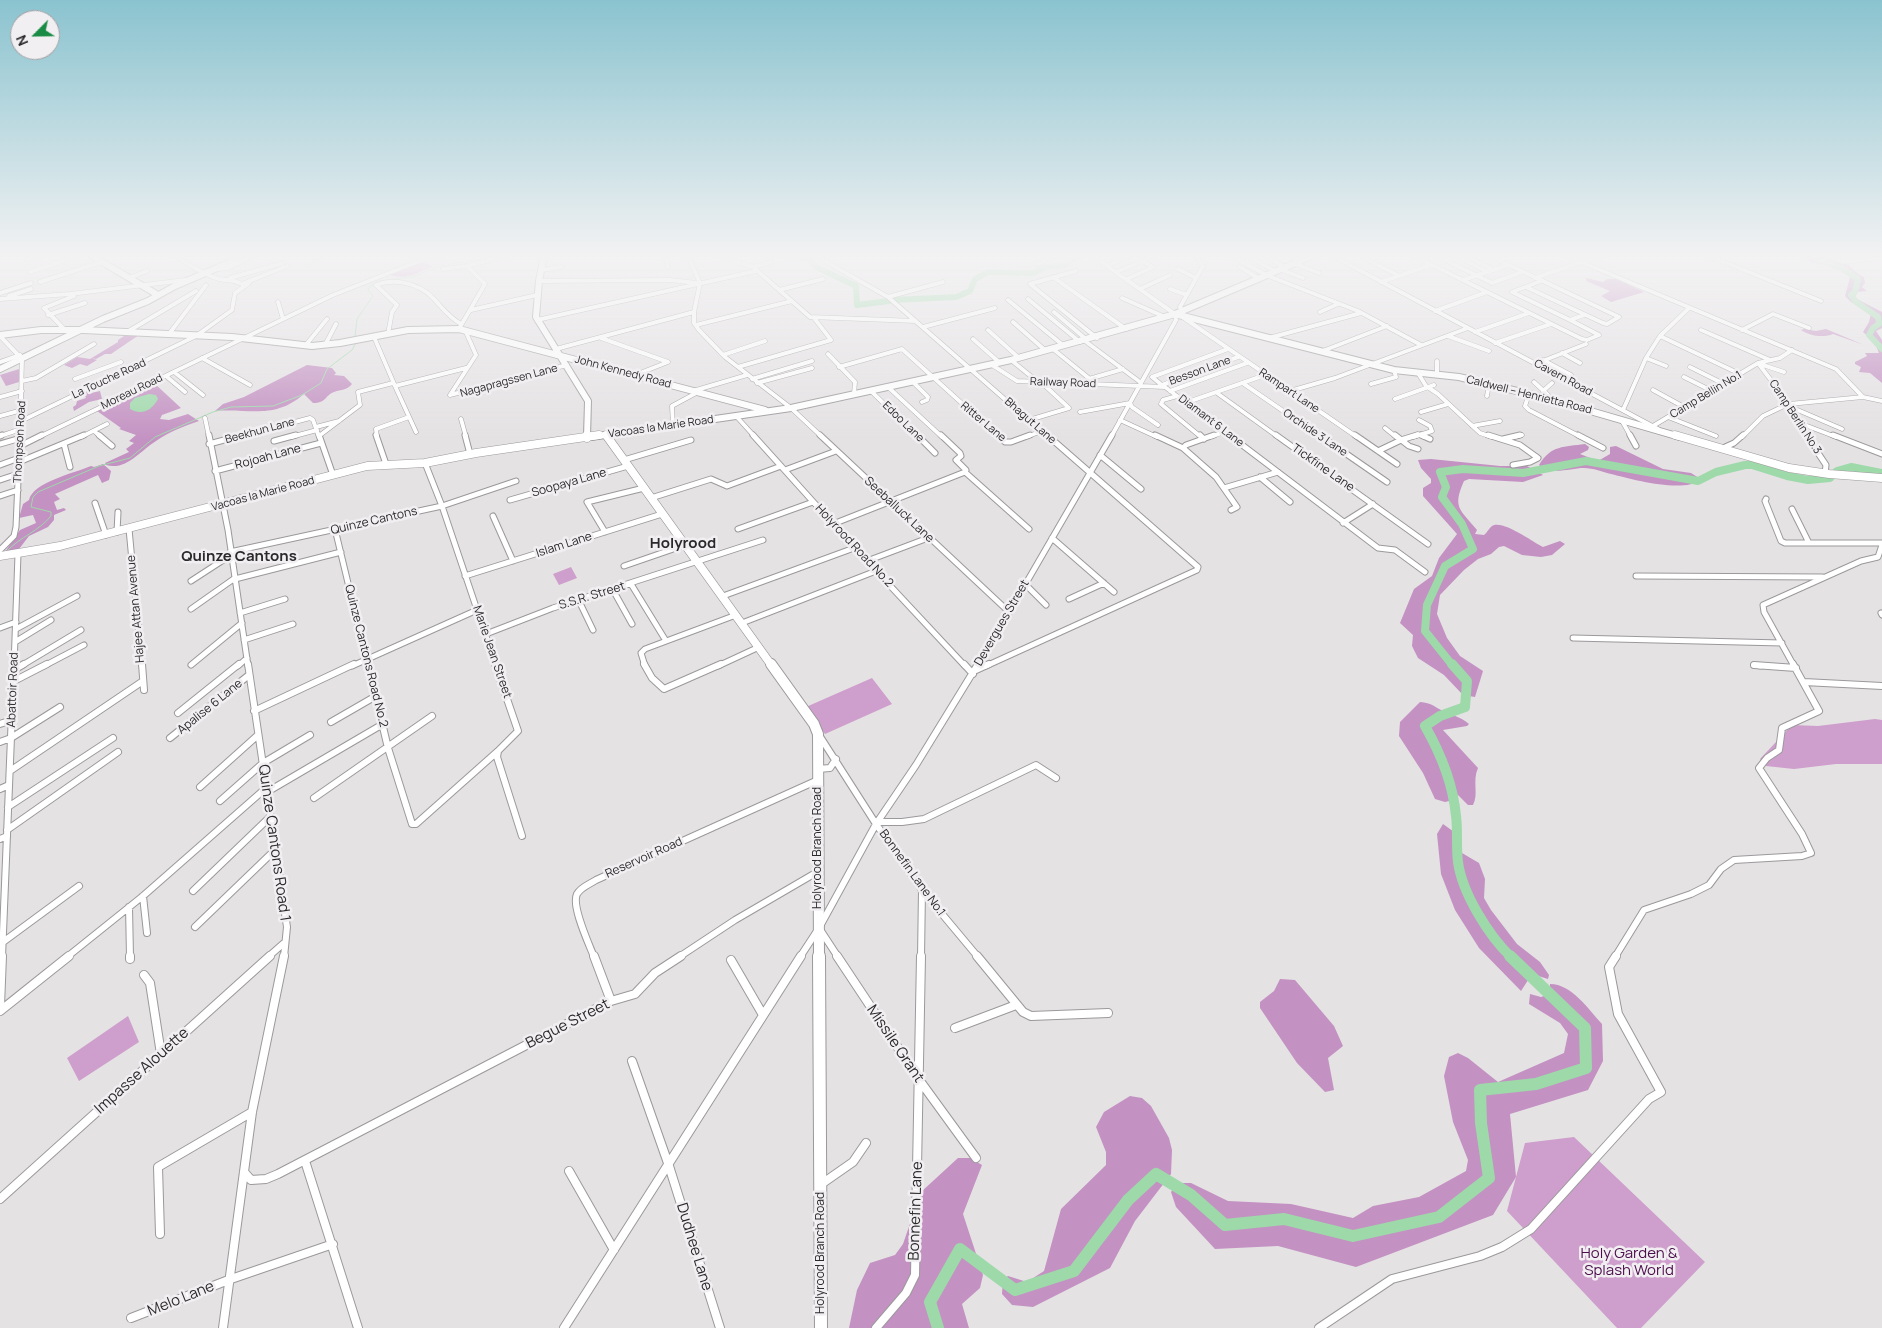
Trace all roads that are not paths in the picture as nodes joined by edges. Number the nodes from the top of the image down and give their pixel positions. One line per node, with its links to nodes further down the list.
1 (51, 318): 53 (street)
2 (106, 318): 55 (main road)
3 (151, 318): 59 (street)
4 (181, 318): 61 (street)
5 (221, 318): 64 (street, La Touche Road)
6 (288, 318): 40 (street, Moreau Road)
7 (391, 318): 62 (street)
8 (450, 318): 50 (street)
9 (467, 318): 50 (street)
10 (546, 318): 41 (street)
11 (673, 318): 69 (street)
12 (695, 318): 47 (street)
13 (724, 318): 47 (street)
14 (814, 318): 43 (street); 112 (street)
15 (912, 318): 43 (street, Bhagut Lane)
16 (957, 318): 49 (street)
17 (1030, 318): 81 (street)
18 (1053, 318): 74 (street)
19 (1060, 318): 74 (street)
20 (1073, 318): 70 (street)
21 (1111, 318): 54 (street)
22 (1162, 318): 54 (main road, Vacoas la Marie Road)
23 (1177, 318): 123 (street, Devergues Street)
24 (1185, 318): 83 (street, Rampart Lane)
25 (1193, 318): 72 (main road, Caldwell – Henrietta Road)
26 (1343, 318): 72 (street)
27 (1371, 318): 48 (street)
28 (1449, 318): 51 (street, Cavern Road)
29 (1515, 318): 60 (street)
30 (1539, 318): 46 (street)
31 (1566, 318): 42 (street)
32 (1576, 318): 42 (street)
33 (1591, 318): 34 (street)
34 (1617, 318)
35 (1679, 318): 66 (street)
36 (1713, 318): 58 (street)
37 (1765, 318): 58 (street)
38 (1783, 318): 52 (street)
39 (327, 319): 80 (street)
40 (284, 320): 68 (street, Moreau Road)
41 (537, 320): 87 (main road)
42 (1570, 320): 46 (street)
43 (916, 321): 49 (street, Bhagut Lane)
44 (1013, 322): 85 (street)
45 (336, 324): 78 (street)
46 (1551, 324): 75 (street)
47 (696, 325): 91 (street, Seeballuck Lane)
48 (1387, 326): 79 (street); 88 (street)
49 (923, 327): 118 (street, Bhagut Lane)
50 (462, 328): 62 (main road, John Kennedy Road); 87 (main road, John Kennedy Road); 115 (street)
51 (1468, 328): 60 (street, Cavern Road); 65 (street)
52 (1809, 328)
53 (64, 329): 55 (main road, John Kennedy Road); 63 (main road, John Kennedy Road)
54 (1126, 329): 70 (main road, Vacoas la Marie Road)
55 (83, 330): 59 (main road, John Kennedy Road); 92 (main road)
56 (988, 330): 95 (street)
57 (1701, 330): 99 (street)
58 (1742, 330): 84 (street)
59 (127, 332): 61 (main road, John Kennedy Road)
60 (1475, 332): 75 (street, Cavern Road)
61 (169, 334): 64 (main road, John Kennedy Road)
62 (388, 334): 67 (main road, John Kennedy Road)
63 (0, 336): 92 (street)
64 (196, 336): 68 (main road, John Kennedy Road); 151 (street, La Touche Road)
65 (1448, 336): 79 (street); 86 (street)
66 (1660, 336): 96 (street); 125 (street)
67 (374, 337): 78 (main road, John Kennedy Road); 153 (street)
68 (243, 338): 80 (main road, John Kennedy Road); 94 (street, Moreau Road)
69 (601, 338): 87 (street); 127 (street)
70 (1097, 338): 74 (main road, Vacoas la Marie Road)
71 (973, 339): 107 (street, Railway Road)
72 (1268, 339): 88 (main road, Caldwell – Henrietta Road)
73 (765, 341): 91 (street)
74 (1084, 341): 81 (main road, Vacoas la Marie Road); 119 (street)
75 (1496, 343): 109 (street, Cavern Road)
76 (94, 344): 139 (street)
77 (1586, 344): 89 (street)
78 (325, 345): 80 (main road, John Kennedy Road)
79 (1421, 345): 108 (street)
80 (305, 346)
81 (1064, 346): 82 (main road, Vacoas la Marie Road)
82 (1053, 349): 85 (main road, Vacoas la Marie Road); 138 (street)
83 (1228, 349): 93 (street, Rampart Lane); 135 (street)
84 (1792, 350): 99 (street, Camp Bellin No.1); 174 (street)
85 (1046, 351): 95 (main road, Vacoas la Marie Road)
86 (1489, 351)
87 (558, 352): 110 (main road); 127 (main road, John Kennedy Road)
88 (1320, 352): 108 (main road, Caldwell – Henrietta Road)
89 (1562, 353): 98 (street); 105 (street)
90 (828, 354): 113 (street)
91 (723, 355): 112 (street, Seeballuck Lane)
92 (21, 357): 102 (street); 117 (main road); 139 (street, Thompson Road)
93 (1238, 357): 104 (street, Rampart Lane); 155 (street, Besson Lane)
94 (202, 358): 121 (street, Moreau Road); 152 (street)
95 (1019, 358): 97 (main road, Vacoas la Marie Road)
96 (1646, 358): 111 (street); 186 (street)
97 (1011, 360): 107 (main road, Vacoas la Marie Road); 141 (street)
98 (1543, 360): 109 (street); 131 (street)
99 (1770, 360): 106 (street, Camp Bellin No.1)
100 (812, 361): 137 (street)
101 (1437, 361): 130 (street)
102 (0, 362)
103 (121, 362): 126 (street)
104 (1246, 362): 129 (street, Rampart Lane); 162 (street)
105 (1580, 362)
106 (1759, 363): 122 (street); 125 (street, Camp Bellin No.1); 182 (street, Camp Berlin No.3)
107 (996, 364): 118 (main road, Vacoas la Marie Road); 141 (street, Railway Road)
108 (1370, 364): 120 (main road, Caldwell – Henrietta Road); 163 (street)
109 (1535, 364): 186 (street, Cavern Road)
110 (567, 365): 115 (street, Nagapragssen Lane); 224 (main road)
111 (1666, 366)
112 (738, 367): 128 (street, Seeballuck Lane)
113 (839, 367): 134 (street); 168 (street)
114 (1690, 367): 150 (street)
115 (466, 368): 153 (street)
116 (812, 368): 143 (street)
117 (0, 369)
118 (970, 369): 134 (main road, Vacoas la Marie Road); 198 (street, Bhagut Lane)
119 (1123, 369): 138 (street); 146 (street)
120 (1394, 370): 124 (main road, Caldwell – Henrietta Road); 148 (street)
121 (174, 372): 132 (street, Moreau Road); 170 (street)
122 (1784, 372)
123 (1146, 373): 135 (street); 146 (street, Devergues Street)
124 (1418, 373): 130 (main road, Caldwell – Henrietta Road); 157 (street)
125 (1740, 374): 150 (street, Camp Bellin No.1)
126 (88, 375): 136 (street); 151 (street)
127 (636, 375): 160 (main road, John Kennedy Road)
128 (747, 375): 137 (street, Seeballuck Lane); 160 (street)
129 (1266, 375): 147 (street); 163 (street, Rampart Lane)
130 (1437, 375): 149 (main road, Caldwell – Henrietta Road)
131 (1571, 375)
132 (166, 376): 166 (street); 235 (street, Moreau Road)
133 (1684, 376): 165 (street)
134 (932, 377): 140 (main road, Vacoas la Marie Road); 214 (street, Ritter Lane)
135 (1152, 377): 155 (street)
136 (75, 379)
137 (752, 379): 143 (street, Seeballuck Lane)
138 (1089, 379): 145 (street)
139 (22, 381): 159 (street, Thompson Road)
140 (913, 382): 156 (main road, Vacoas la Marie Road); 178 (street)
141 (1039, 382): 145 (street, Railway Road); 198 (street)
142 (1534, 382): 164 (street)
143 (758, 383): 184 (street, Seeballuck Lane)
144 (1552, 383): 164 (street)
145 (1096, 384): 146 (street, Railway Road)
146 (1139, 384): 155 (street, Diamant 6 Lane); 180 (street, Devergues Street)
147 (1244, 384): 167 (street); 268 (street, Orchide 3 Lane)
148 (1371, 384)
149 (1489, 384): 169 (main road, Caldwell – Henrietta Road); 172 (street)
150 (1724, 384): 165 (street, Camp Bellin No.1)
151 (97, 385): 201 (street, La Touche Road)
152 (250, 385)
153 (394, 385): 194 (street); 197 (street)
154 (1434, 385): 157 (street)
155 (1164, 386): 162 (street, Diamant 6 Lane)
156 (888, 387): 161 (main road, Vacoas la Marie Road); 258 (street)
157 (1427, 387): 176 (street); 181 (street)
158 (1653, 390): 183 (street)
159 (22, 391): 173 (street); 185 (street, Thompson Road)
160 (695, 391): 187 (main road, John Kennedy Road); 206 (street)
161 (870, 391): 168 (main road, Vacoas la Marie Road); 244 (street, Edoo Lane)
162 (1170, 391): 171 (street, Diamant 6 Lane)
163 (1290, 391): 243 (street, Rampart Lane)
164 (1544, 391): 175 (street)
165 (1712, 391): 183 (street, Camp Bellin No.1)
166 (185, 392)
167 (1217, 393): 179 (street); 281 (street, Tickfine Lane)
168 (854, 394): 184 (main road, Vacoas la Marie Road)
169 (1529, 394): 175 (main road, Caldwell – Henrietta Road); 239 (street)
170 (203, 395)
171 (1177, 396): 179 (street, Diamant 6 Lane); 225 (street)
172 (1487, 396)
173 (0, 397)
174 (1863, 397): 177 (street); 182 (street)
175 (1547, 398): 196 (main road, Caldwell – Henrietta Road)
176 (1395, 399)
177 (1882, 401)
178 (922, 402)
179 (1185, 402): 216 (street, Diamant 6 Lane)
180 (1130, 403): 188 (street); 199 (street, Devergues Street); 205 (street)
181 (1448, 404): 189 (street); 207 (street)
182 (1787, 405): 203 (street, Camp Berlin No.3); 211 (street); 240 (street)
183 (1684, 407): 192 (street, Camp Bellin No.1)
184 (791, 408): 187 (main road, Vacoas la Marie Road); 242 (street, Seeballuck Lane)
185 (22, 410): 190 (street); 201 (street, Thompson Road)
186 (1623, 410): 210 (street, Cavern Road)
187 (770, 411): 191 (main road, Vacoas la Marie Road)
188 (1080, 412)
189 (1421, 412)
190 (0, 416)
191 (736, 416): 206 (main road, Vacoas la Marie Road); 256 (street, Holyrood Road No.2)
192 (1668, 417): 210 (street, Camp Bellin No.1); 222 (street)
193 (205, 418): 234 (street, Quinze Cantons Road 1)
194 (409, 418): 215 (street); 251 (street)
195 (461, 419): 245 (street)
196 (1620, 419): 210 (main road, Caldwell – Henrietta Road); 237 (street)
197 (342, 420): 208 (street); 221 (street)
198 (1029, 420): 214 (street, Bhagut Lane)
199 (1120, 420): 238 (street); 247 (street, Devergues Street)
200 (1419, 420): 217 (street)
201 (21, 421): 212 (street, Thompson Road)
202 (1500, 421): 207 (street)
203 (1797, 422): 246 (street); 262 (street, Camp Berlin No.3)
204 (107, 424): 213 (street)
205 (1158, 425)
206 (673, 426): 218 (main road, Vacoas la Marie Road)
207 (1472, 426): 227 (street)
208 (317, 428): 221 (street); 230 (street); 234 (street, Beekhun Lane)
209 (1385, 428): 229 (street)
210 (1656, 428): 240 (main road, Caldwell – Henrietta Road)
211 (1842, 429)
212 (21, 431): 220 (street); 223 (street, Thompson Road)
213 (94, 431): 233 (street); 236 (street)
214 (1042, 431): 260 (street, Bhagut Lane)
215 (416, 432)
216 (1224, 432): 225 (street); 259 (street, Diamant 6 Lane)
217 (1417, 434): 226 (street); 229 (street)
218 (606, 435): 224 (main road, Vacoas la Marie Road); 250 (main road, Holyrood Branch Road)
219 (1522, 435): 227 (street)
220 (0, 436)
221 (319, 436): 231 (street)
222 (1716, 436)
223 (21, 438): 232 (street); 235 (street, Thompson Road)
224 (587, 438): 245 (main road, Vacoas la Marie Road)
225 (1204, 438): 238 (street)
226 (1430, 439)
227 (1498, 439): 253 (street)
228 (691, 440): 250 (street, Soopaya Lane)
229 (1401, 440): 241 (street); 243 (street)
230 (274, 441)
231 (321, 443): 257 (street, Rojoah Lane); 263 (street)
232 (0, 444)
233 (64, 444): 248 (street); 255 (street)
234 (209, 444): 257 (street, Quinze Cantons Road 1)
235 (20, 446): 248 (street, Thompson Road)
236 (112, 446)
237 (1636, 446)
238 (1183, 448): 270 (street)
239 (1603, 448)
240 (1720, 448): 262 (main road, Caldwell – Henrietta Road)
241 (1418, 449)
242 (836, 451): 256 (street); 278 (street, Seeballuck Lane)
243 (1378, 451): 252 (street, Rampart Lane)
244 (935, 453)
245 (470, 454): 249 (main road, Vacoas la Marie Road)
246 (1882, 454)
247 (1100, 455): 260 (street, Devergues Street); 271 (street)
248 (19, 460): 254 (street); 261 (street, Thompson Road)
249 (425, 463): 251 (main road, Vacoas la Marie Road); 283 (street, Marie Jean Street)
250 (626, 463): 269 (main road, Holyrood Branch Road); 276 (street, Soopaya Lane)
251 (386, 464): 263 (main road, Vacoas la Marie Road)
252 (1397, 464)
253 (1513, 464)
254 (0, 465)
255 (70, 467)
256 (783, 468): 274 (street); 277 (street, Holyrood Road No.2)
257 (215, 471): 282 (street, Quinze Cantons Road 1)
258 (965, 472): 278 (street); 294 (street)
259 (1278, 472): 264 (street); 289 (street, Diamant 6 Lane)
260 (1091, 473): 299 (street, Devergues Street); 360 (street, Bhagut Lane)
261 (18, 474): 266 (street); 272 (street, Thompson Road)
262 (1827, 474): 265 (main road, Caldwell – Henrietta Road)
263 (333, 475): 282 (main road, Vacoas la Marie Road)
264 (1260, 477): 270 (street); 279 (street)
265 (1882, 478)
266 (0, 480)
267 (516, 481): 283 (street, Quinze Cantons)
268 (1387, 482)
269 (644, 488): 274 (main road, Holyrood Branch Road); 296 (street)
270 (1224, 488): 285 (street)
271 (1141, 489)
272 (18, 490): 273 (street); 306 (street, Thompson Road)
273 (0, 496)
274 (651, 498): 287 (main road, Holyrood Branch Road)
275 (1766, 499): 301 (street)
276 (510, 500)
277 (813, 502): 290 (street, Holyrood Road No.2); 293 (street)
278 (890, 502): 290 (street); 298 (street, Seeballuck Lane)
279 (1290, 502)
280 (95, 503): 297 (street)
281 (1373, 504): 289 (street); 302 (street, Tickfine Lane)
282 (222, 505): 291 (main road, Vacoas la Marie Road); 309 (street, Quinze Cantons Road 1)
283 (442, 506): 292 (street, Quinze Cantons); 317 (street, Marie Jean Street)
284 (1792, 509): 301 (street)
285 (1231, 510)
286 (118, 512): 295 (street)
287 (662, 514): 296 (street, Islam Lane); 304 (main road, Holyrood Branch Road)
288 (493, 516): 311 (street)
289 (1343, 523): 316 (street, Diamant 6 Lane)
290 (833, 524): 305 (street, Holyrood Road No.2)
291 (129, 529): 295 (main road, Vacoas la Marie Road); 363 (street, Hajee Attan Avenue)
292 (335, 529): 307 (street, Quinze Cantons Road No.2); 309 (street, Quinze Cantons)
293 (738, 529)
294 (1029, 529)
295 (117, 532): 297 (main road, Vacoas la Marie Road)
296 (605, 532): 311 (street, Islam Lane)
297 (106, 535): 308 (main road, Vacoas la Marie Road)
298 (928, 538): 312 (street); 335 (street, Seeballuck Lane)
299 (1052, 538): 322 (street, Devergues Street); 323 (street)
300 (763, 540): 313 (street, S.S.R. Street)
301 (1809, 543): 303 (street)
302 (1428, 544)
303 (1882, 544): 319 (street)
304 (685, 545): 313 (main road, Holyrood Branch Road); 314 (street)
305 (854, 548): 312 (street, Holyrood Road No.2); 328 (street)
306 (0, 550)
307 (341, 552): 320 (street); 355 (street, Quinze Cantons Road No.2)
308 (14, 554): 310 (main road, Vacoas la Marie Road); 342 (street, Abattoir Road)
309 (230, 554): 320 (street, Quinze Cantons Road 1); 321 (street)
310 (0, 556)
311 (513, 561): 317 (street, Islam Lane)
312 (867, 561): 315 (street, Holyrood Road No.2)
313 (698, 562): 324 (street, S.S.R. Street); 328 (main road, Holyrood Branch Road)
314 (624, 566)
315 (876, 572): 337 (street); 360 (street, Holyrood Road No.2)
316 (1425, 572)
317 (466, 576): 334 (street, Marie Jean Street)
318 (1636, 576): 319 (street)
319 (1827, 577): 351 (street)
320 (235, 579): 333 (street); 336 (street, Quinze Cantons Road 1)
321 (191, 582)
322 (1024, 583): 332 (street); 335 (street, Devergues Street)
323 (1104, 583): 326 (street); 330 (street)
324 (631, 584): 325 (street, S.S.R. Street); 349 (street)
325 (612, 590): 331 (street, S.S.R. Street); 341 (street)
326 (1114, 592)
327 (77, 596): 342 (street)
328 (723, 596): 337 (main road, Holyrood Branch Road)
329 (285, 599): 336 (street)
330 (1069, 599)
331 (579, 601): 345 (street); 346 (street, S.S.R. Street)
332 (1046, 605)
333 (191, 609)
334 (477, 610): 346 (street, Marie Jean Street); 355 (street)
335 (1008, 611): 360 (street, Devergues Street)
336 (240, 613): 339 (street, Quinze Cantons Road 1)
337 (739, 619): 349 (street); 353 (main road, Holyrood Branch Road)
338 (51, 620): 350 (street)
339 (242, 623): 348 (street, Quinze Cantons Road 1); 356 (street)
340 (292, 624): 348 (street)
341 (632, 624)
342 (16, 626): 343 (street); 350 (street, Abattoir Road)
343 (0, 628)
344 (81, 630): 359 (street)
345 (593, 630)
346 (486, 634): 384 (street, Marie Jean Street)
347 (1573, 638): 351 (street)
348 (244, 640): 354 (street, Quinze Cantons Road 1)
349 (666, 641): 353 (street)
350 (15, 642): 359 (street, Abattoir Road)
351 (1782, 643): 358 (street)
352 (84, 645): 362 (street)
353 (759, 648): 376 (main road, Holyrood Branch Road)
354 (247, 658): 361 (street, Quinze Cantons Road 1); 370 (street)
355 (368, 658): 367 (street, Quinze Cantons Road No.2); 369 (street)
356 (190, 665)
357 (1754, 665): 358 (street)
358 (1796, 668): 364 (street)
359 (14, 670): 362 (street, Abattoir Road)
360 (974, 672): 399 (street, Devergues Street)
361 (249, 675): 369 (street, Quinze Cantons Road 1); 381 (street, Apalise 6 Lane)
362 (14, 681): 372 (street, Abattoir Road)
363 (143, 681): 366 (street, Hajee Attan Avenue); 388 (street)
364 (1804, 682): 365 (street); 449 (street)
365 (1882, 686)
366 (144, 690)
367 (376, 696): 373 (street); 375 (street, Quinze Cantons Road No.2)
368 (60, 707): 379 (street)
369 (254, 711): 377 (street, Quinze Cantons Road 1)
370 (178, 713)
371 (432, 716): 383 (street)
372 (12, 720): 374 (street); 379 (street, Abattoir Road)
373 (331, 722)
374 (0, 724)
375 (383, 724): 383 (street, Quinze Cantons Road No.2); 394 (street)
376 (818, 734): 386 (street, Bonnefin Lane No.1); 389 (main road, Holyrood Branch Road)
377 (258, 736): 387 (street, Quinze Cantons Road 1); 392 (street)
378 (310, 736): 387 (street)
379 (11, 738): 382 (street); 388 (street, Abattoir Road)
380 (113, 738): 397 (street)
381 (170, 738)
382 (0, 742)
383 (388, 748): 384 (street, Quinze Cantons Road No.2); 395 (street)
384 (498, 751): 401 (street)
385 (118, 752): 400 (street)
386 (836, 759): 389 (street); 399 (street, Bonnefin Lane No.1)
387 (263, 763): 394 (street, Quinze Cantons Road 1); 396 (street)
388 (10, 771): 391 (street, Abattoir Road)
389 (818, 774): 404 (main road, Holyrood Branch Road); 419 (street, Reservoir Road)
390 (1056, 778): 399 (street)
391 (9, 785): 393 (street); 397 (street, Abattoir Road)
392 (200, 787)
393 (0, 789)
394 (267, 790): 398 (street, Quinze Cantons Road 1); 409 (street)
395 (314, 798)
396 (220, 801)
397 (8, 807): 400 (street, Abattoir Road)
398 (271, 816): 402 (street, Quinze Cantons Road 1); 407 (street)
399 (877, 823): 406 (street, Bonnefin Lane No.1); 412 (street, Devergues Street)
400 (5, 835): 403 (street, Abattoir Road)
401 (522, 836)
402 (276, 849): 411 (street); 415 (street, Quinze Cantons Road 1)
403 (3, 871): 408 (street, Abattoir Road)
404 (819, 871): 412 (main road, Holyrood Branch Road); 419 (street, Begue Street)
405 (79, 886): 414 (street)
406 (922, 890): 420 (street, Bonnefin Lane No.1); 428 (street, Bonnefin Lane)
407 (193, 891)
408 (2, 894): 414 (street, Abattoir Road)
409 (143, 896): 410 (street); 413 (street)
410 (129, 908): 416 (street); 422 (street)
411 (195, 927)
412 (819, 928): 424 (street); 428 (street, Missile Grant); 436 (main road, Holyrood Branch Road)
413 (147, 933)
414 (3, 942): 421 (street, Abattoir Road)
415 (284, 943): 426 (street, Impasse Alouette); 429 (street, Quinze Cantons Road 1)
416 (130, 959)
417 (731, 960): 424 (street)
418 (144, 975): 426 (street)
419 (611, 1001): 432 (street, Begue Street)
420 (1016, 1005): 423 (street); 425 (street)
421 (0, 1006)
422 (0, 1011)
423 (1108, 1013)
424 (763, 1015): 433 (street)
425 (955, 1028)
426 (161, 1054): 437 (street, Impasse Alouette)
427 (632, 1060): 433 (street, Dudhee Lane)
428 (920, 1082): 431 (street, Missile Grant); 448 (street, Bonnefin Lane)
429 (252, 1112): 434 (street, Quinze Cantons Road 1); 438 (street)
430 (866, 1143): 436 (street)
431 (976, 1158)
432 (305, 1161): 434 (street, Begue Street); 439 (street)
433 (668, 1166): 440 (street); 446 (street, Dudhee Lane)
434 (244, 1172): 441 (street, Quinze Cantons Road 1)
435 (569, 1172): 440 (street)
436 (820, 1185): 447 (main road, Holyrood Branch Road)
437 (0, 1200)
438 (160, 1234)
439 (333, 1244): 441 (street, Melo Lane); 444 (street)
440 (614, 1250): 445 (street)
441 (231, 1279): 442 (street, Melo Lane); 443 (street, Quinze Cantons Road 1)
442 (131, 1318)
443 (223, 1328)
444 (358, 1328)
445 (564, 1328)
446 (720, 1328)
447 (821, 1328)
448 (876, 1328)
449 (1319, 1328)

